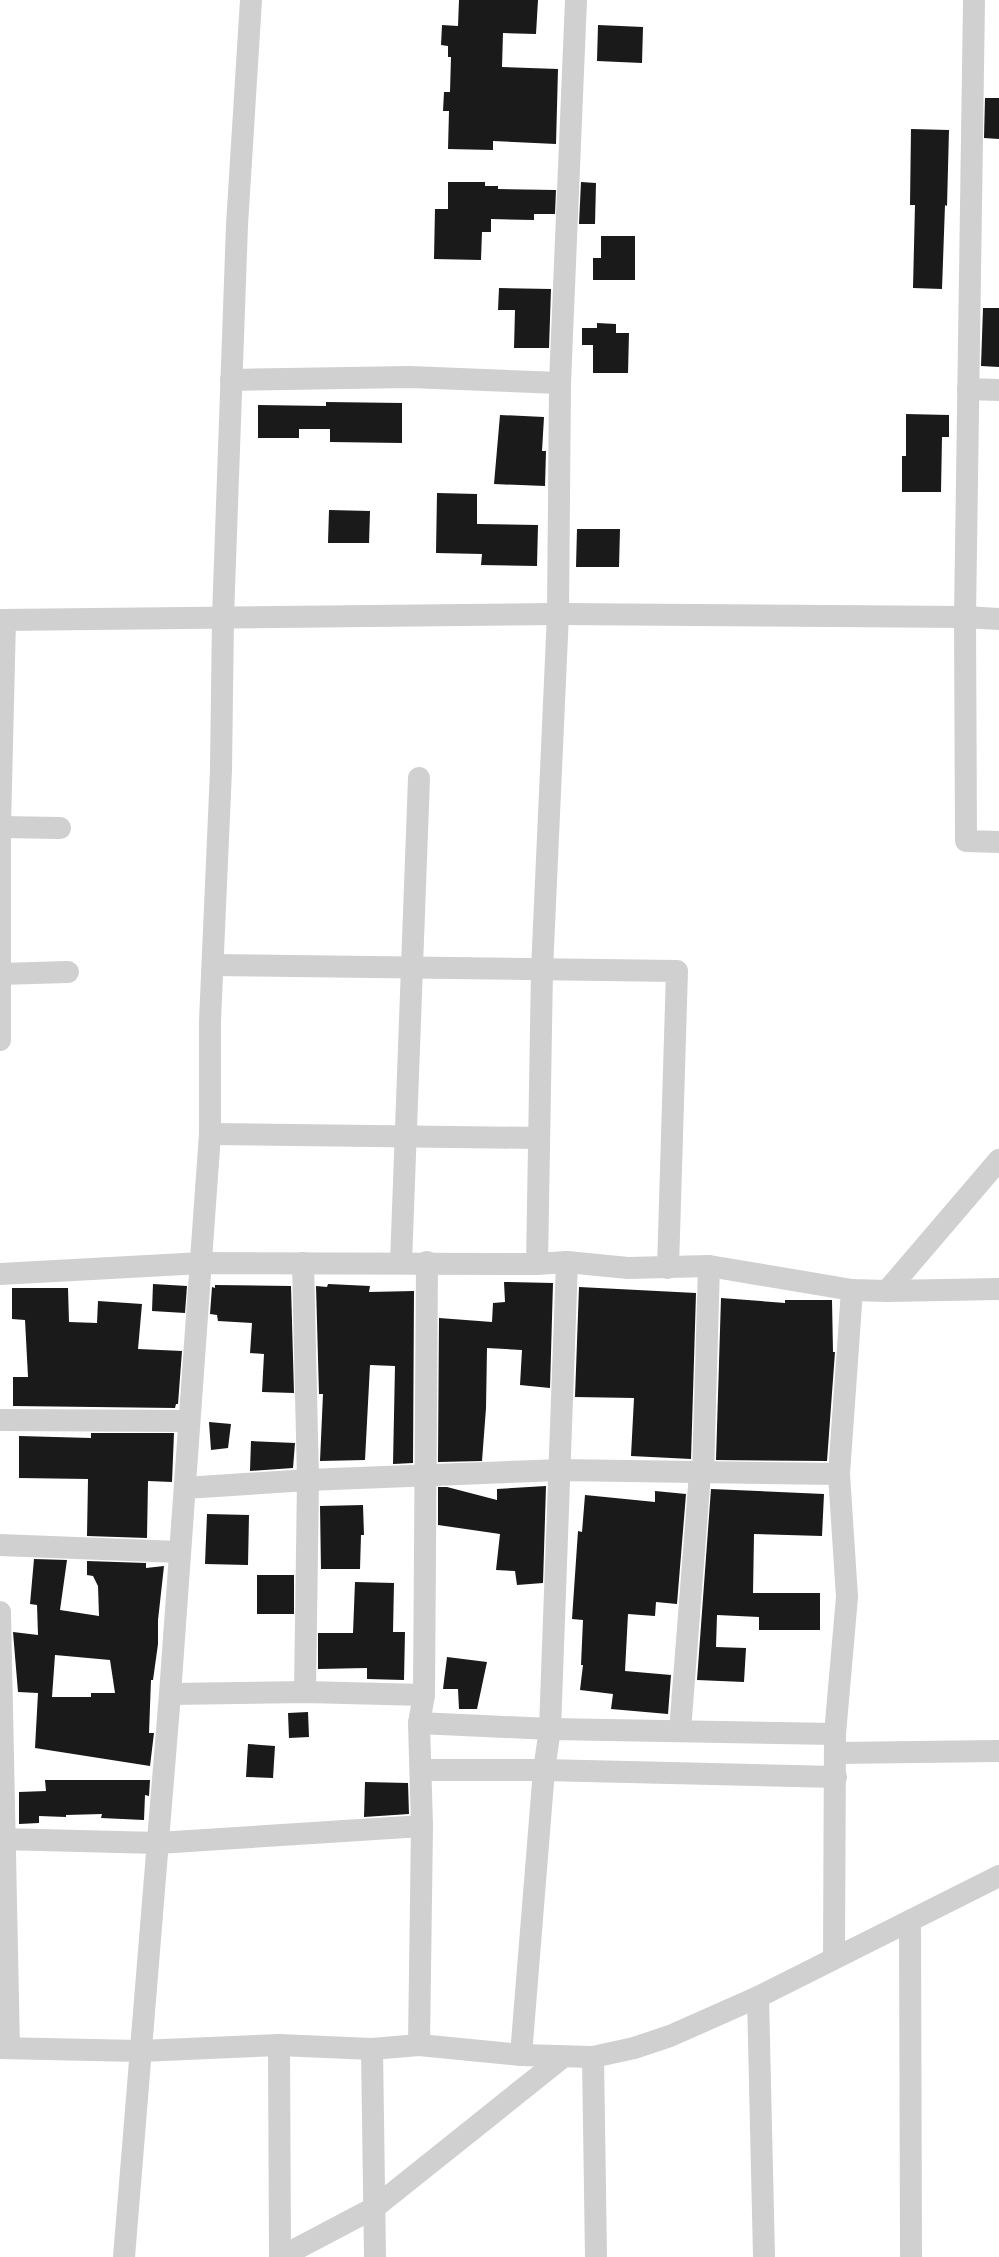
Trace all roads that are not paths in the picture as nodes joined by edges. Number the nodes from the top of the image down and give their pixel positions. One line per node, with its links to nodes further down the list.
1 (251, 0): 4 (street)
2 (576, 0): 5 (street)
3 (974, 0): 6 (street)
4 (231, 380): 5 (street); 9 (street)
5 (560, 383): 8 (street)
6 (968, 389): 7 (street); 10 (street)
7 (999, 390)
8 (558, 614): 9 (street); 10 (street); 19 (street)
9 (223, 617): 12 (street); 17 (street)
10 (965, 617): 11 (street); 16 (street)
11 (999, 619)
12 (3, 620): 14 (street)
13 (419, 778): 18 (street)
14 (0, 827): 15 (street); 21 (street)
15 (60, 828)
16 (999, 842)
17 (212, 965): 18 (street); 23 (street)
18 (411, 968): 19 (street); 24 (street)
19 (542, 970): 25 (street); 34 (street)
20 (68, 972): 21 (street)
21 (0, 974): 22 (street)
22 (0, 1040)
23 (210, 1134): 24 (street); 29 (street)
24 (406, 1137): 25 (street); 31 (street)
25 (539, 1138): 32 (street)
26 (999, 1160): 38 (street)
27 (427, 1262): 31 (street); 32 (street); 44 (street)
28 (567, 1262): 32 (street); 34 (street); 41 (street)
29 (202, 1263): 30 (street); 35 (street); 40 (street)
30 (303, 1263): 31 (street); 45 (street)
31 (402, 1263)
32 (537, 1264)
33 (709, 1266): 34 (street); 37 (street); 42 (street)
34 (668, 1268)
35 (0, 1274)
36 (999, 1289): 38 (street)
37 (852, 1290): 38 (street); 43 (street)
38 (887, 1291)
39 (0, 1420): 40 (street)
40 (189, 1421): 46 (street)
41 (560, 1470): 42 (street); 44 (street); 54 (street)
42 (701, 1473): 43 (street); 55 (street)
43 (839, 1474): 56 (street)
44 (426, 1475): 45 (street); 52 (street)
45 (308, 1480): 46 (street); 50 (street)
46 (185, 1488): 48 (street)
47 (0, 1545): 48 (street)
48 (179, 1552): 51 (street)
49 (0, 1612): 62 (street)
50 (305, 1692): 51 (street); 52 (street)
51 (170, 1694): 63 (street)
52 (424, 1695): 53 (street)
53 (419, 1723): 54 (street); 58 (street)
54 (550, 1729): 55 (street); 59 (street)
55 (680, 1731): 56 (street)
56 (835, 1744): 57 (street); 60 (street)
57 (999, 1751)
58 (422, 1770): 59 (street); 61 (street)
59 (544, 1770): 60 (street); 73 (street)
60 (836, 1777): 66 (street)
61 (422, 1826): 63 (street); 69 (street)
62 (2, 1839): 63 (street); 70 (street)
63 (158, 1843): 72 (street)
64 (999, 1876): 65 (street)
65 (910, 1921): 66 (street); 82 (street)
66 (834, 1958): 67 (street)
67 (758, 1997): 75 (street); 81 (street)
68 (279, 2045): 71 (street); 72 (street); 78 (street)
69 (420, 2045): 71 (street); 73 (street)
70 (4, 2048): 72 (street)
71 (372, 2049): 76 (street)
72 (140, 2050): 77 (street)
73 (521, 2055): 74 (street)
74 (563, 2057): 75 (street); 76 (street)
75 (593, 2057): 80 (street)
76 (374, 2208): 78 (street); 79 (street)
77 (124, 2257)
78 (281, 2257)
79 (375, 2257)
80 (596, 2257)
81 (764, 2257)
82 (911, 2257)

